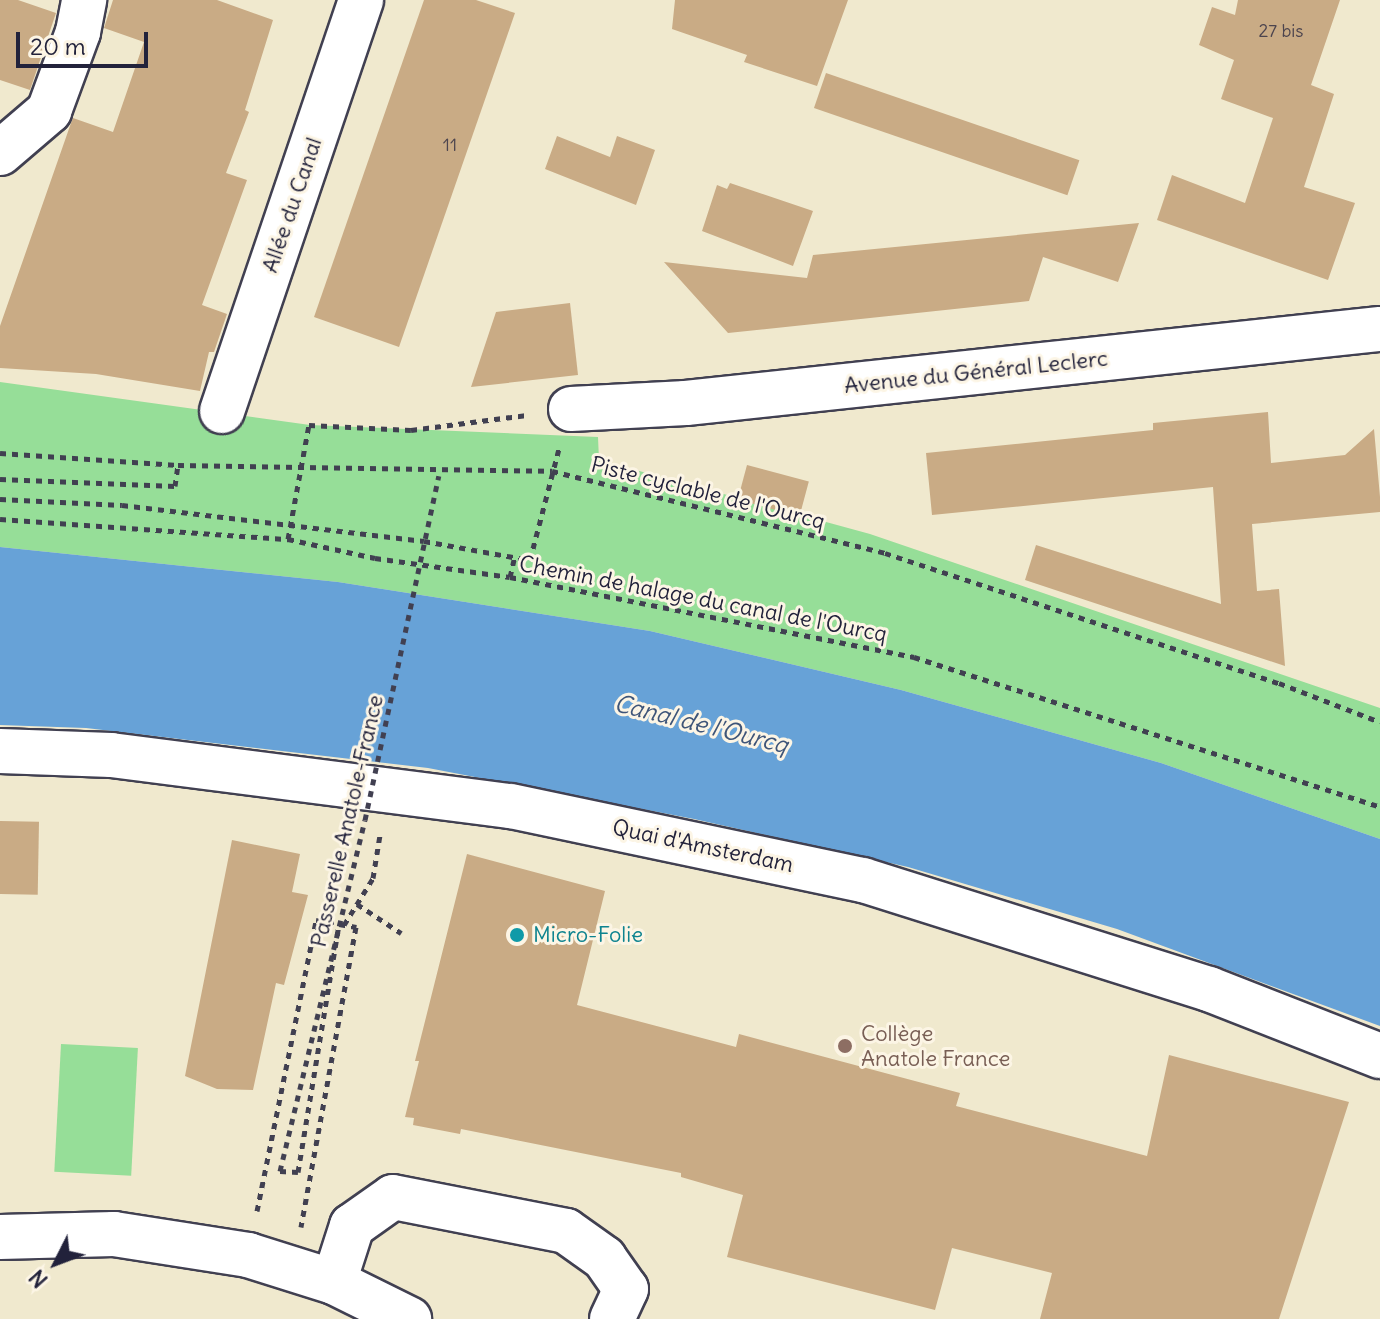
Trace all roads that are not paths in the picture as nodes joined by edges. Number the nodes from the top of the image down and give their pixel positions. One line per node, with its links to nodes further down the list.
1 (84, 0): 3 (street)
2 (361, 0): 6 (street, Allée du Canal)
3 (0, 153)
4 (1380, 329): 5 (street, Avenue du Général Leclerc)
5 (571, 409)
6 (222, 411)
7 (0, 751): 8 (street, Quai d'Amsterdam)
8 (1380, 1056)
9 (0, 1237): 10 (street)
10 (314, 1276): 11 (street); 12 (street)
11 (409, 1319)
12 (612, 1319)

